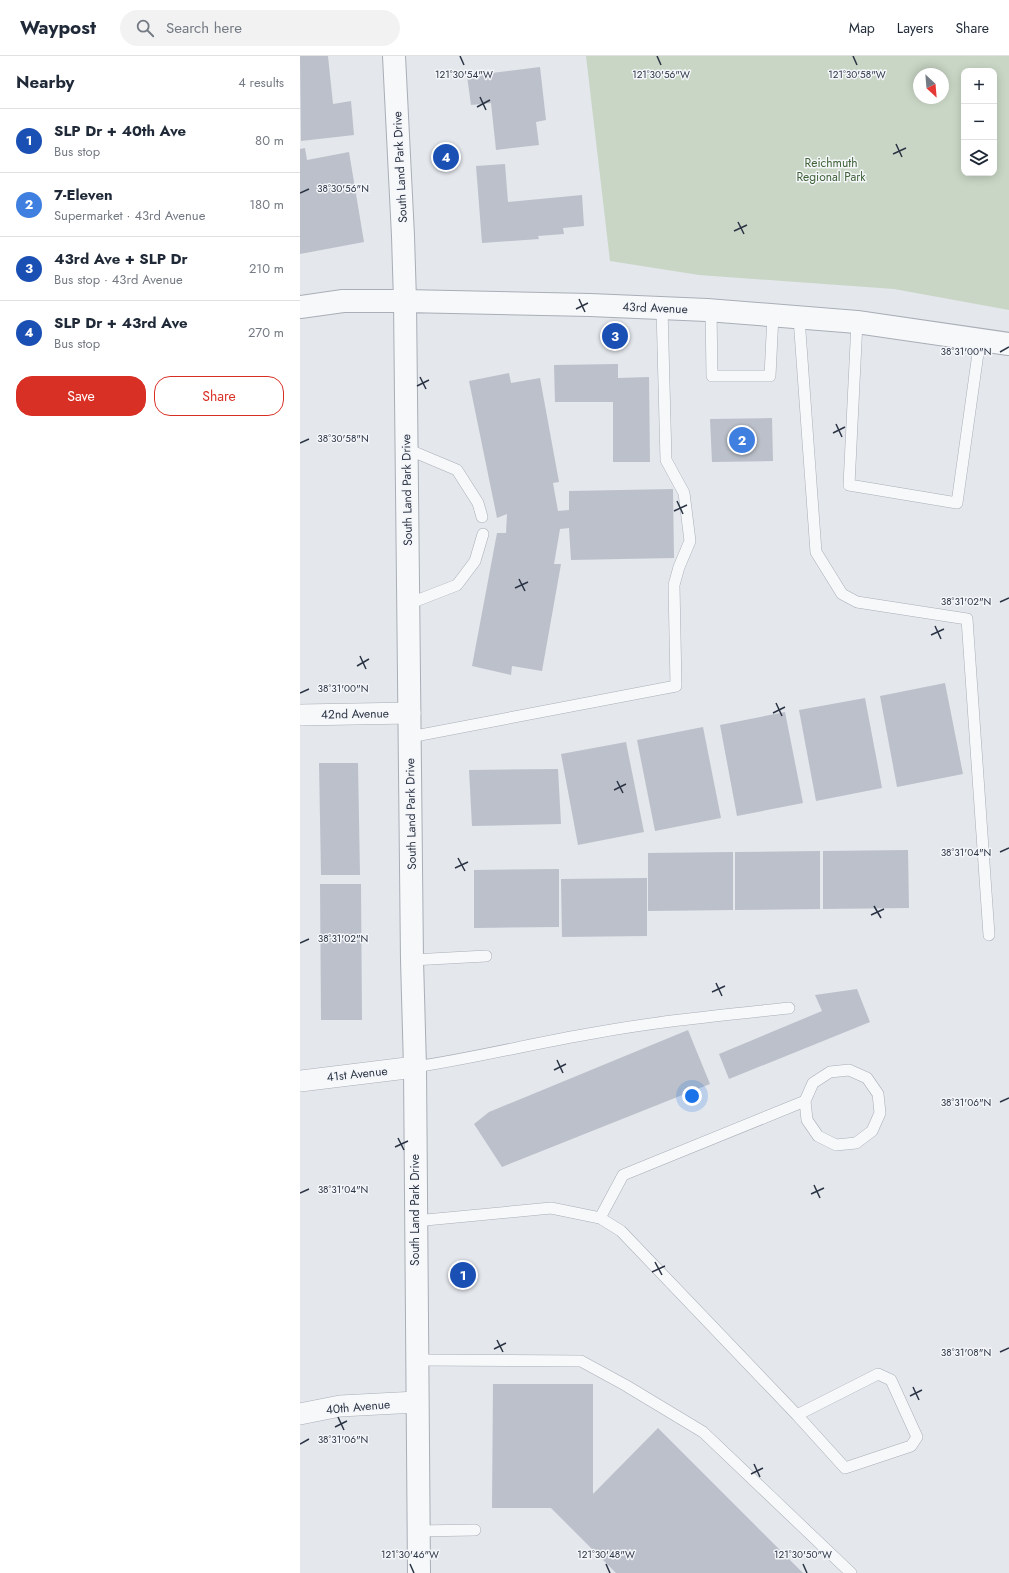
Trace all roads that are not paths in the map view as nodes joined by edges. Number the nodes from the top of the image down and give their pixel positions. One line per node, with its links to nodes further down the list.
1 (394, 56): 2 (street, South Land Park Drive)
2 (405, 301): 3 (street, 43rd Avenue); 4 (street, 43rd Avenue); 11 (street, South Land Park Drive)
3 (300, 307)
4 (662, 308): 5 (street, 43rd Avenue); 17 (lane)
5 (711, 310): 6 (street, 43rd Avenue); 6 (lane)
6 (773, 315): 7 (street, 43rd Avenue)
7 (799, 318): 8 (street, 43rd Avenue); 18 (lane)
8 (857, 322): 9 (street, 43rd Avenue); 9 (lane)
9 (980, 339): 10 (street, 43rd Avenue)
10 (1009, 344)
11 (407, 449): 12 (lane); 14 (street, South Land Park Drive)
12 (482, 517)
13 (483, 534): 14 (lane)
14 (408, 604): 15 (street, South Land Park Drive)
15 (410, 713): 16 (street, 42nd Avenue); 17 (street, South Land Park Drive)
16 (300, 715)
17 (410, 737): 20 (street, South Land Park Drive)
18 (990, 935)
19 (486, 956): 20 (lane)
20 (412, 960): 22 (street, South Land Park Drive)
21 (789, 1008): 22 (lane)
22 (415, 1067): 23 (street, 41st Avenue); 26 (street, South Land Park Drive)
23 (300, 1081)
24 (805, 1101): 24 (lane); 25 (lane)
25 (600, 1218): 26 (lane); 30 (lane)
26 (415, 1221): 27 (street, South Land Park Drive)
27 (417, 1360): 28 (street, South Land Park Drive); 34 (lane)
28 (417, 1402): 29 (street, 40th Avenue); 32 (street, South Land Park Drive)
29 (300, 1414)
30 (797, 1415): 30 (lane)
31 (475, 1530): 32 (lane)
32 (418, 1531): 33 (street, South Land Park Drive)
33 (418, 1573)
34 (851, 1573)

